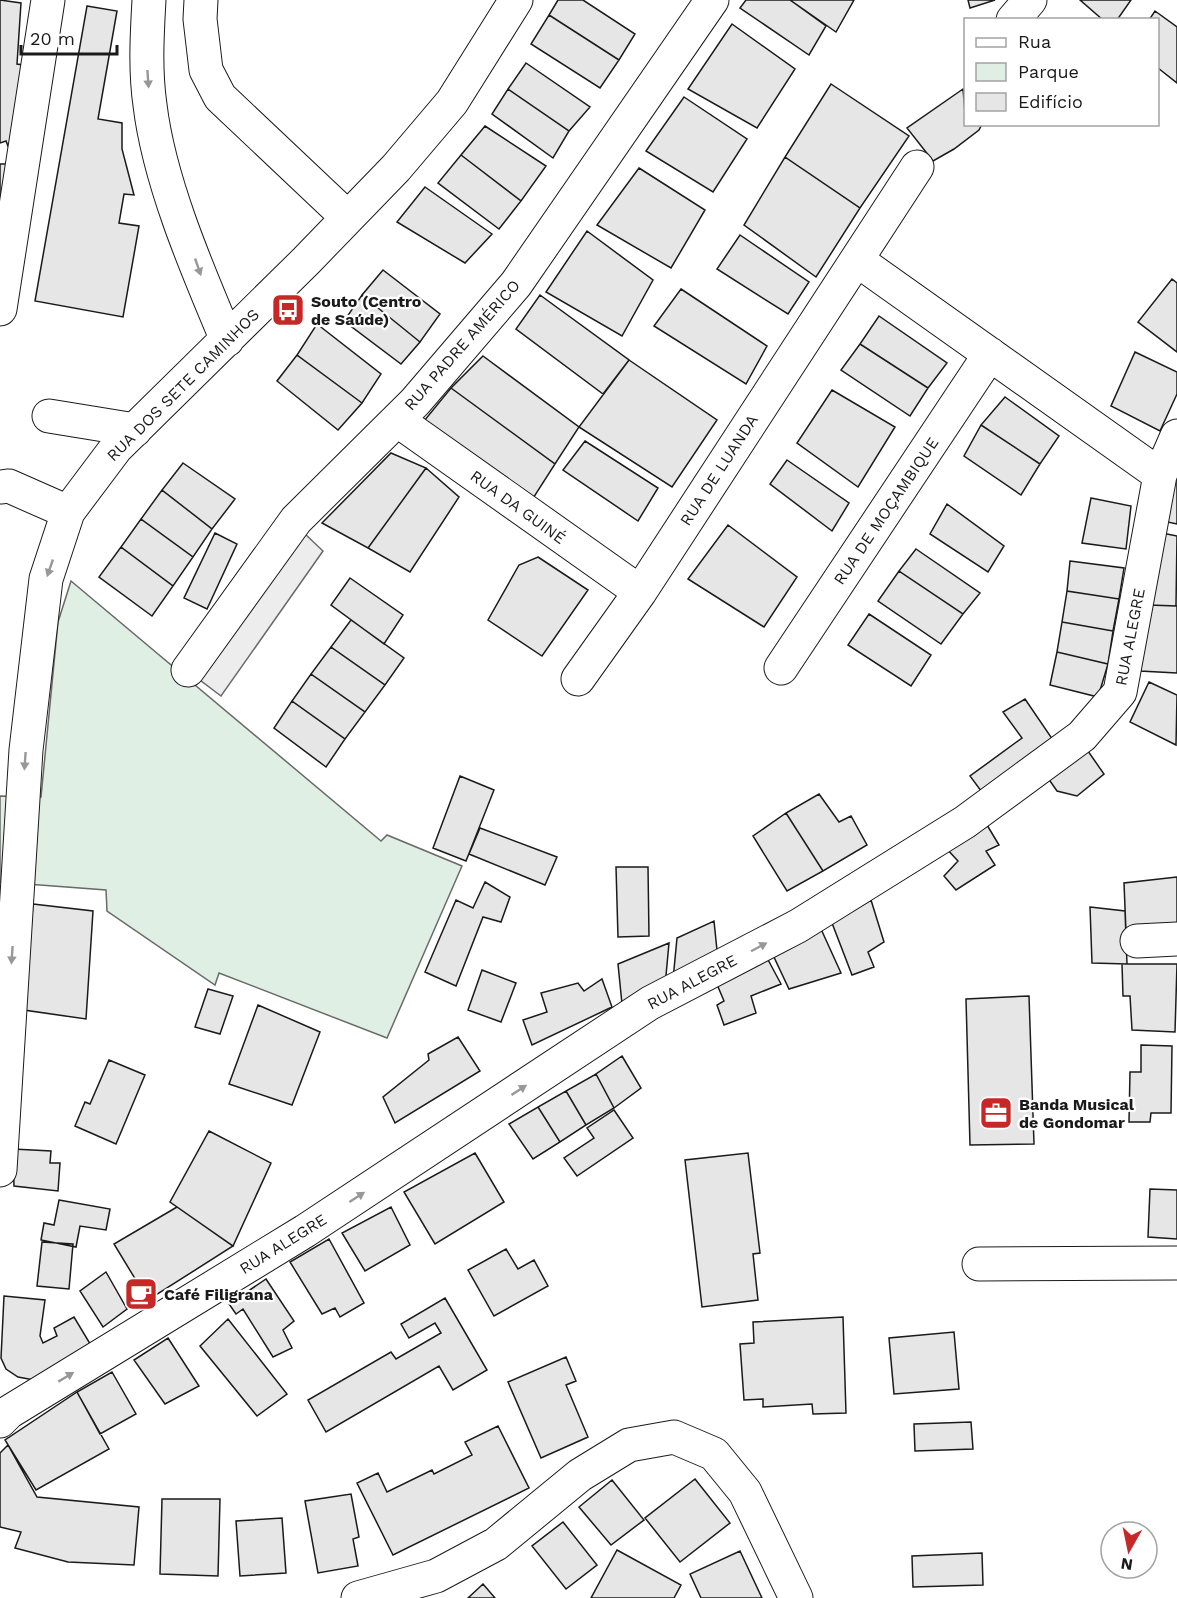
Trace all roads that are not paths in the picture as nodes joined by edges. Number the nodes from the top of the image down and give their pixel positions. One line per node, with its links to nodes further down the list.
1 (48, 0): 11 (street)
2 (149, 0): 12 (street, one-way to 12)
3 (201, 0): 9 (street)
4 (516, 0): 9 (street, RUA DOS SETE CAMINHOS)
5 (712, 0): 15 (street, RUA PADRE AMÉRICO)
6 (1030, 0): 7 (street)
7 (1015, 18)
8 (918, 167): 10 (street, RUA DE LUANDA)
9 (347, 217): 12 (street, RUA DOS SETE CAMINHOS)
10 (857, 260): 13 (street); 21 (street, RUA DE LUANDA)
11 (0, 309)
12 (227, 340): 16 (street, RUA DOS SETE CAMINHOS)
13 (990, 354): 18 (street); 22 (street, RUA DE MOÇAMBIQUE)
14 (49, 416): 16 (street)
15 (397, 420): 21 (street, RUA DA GUINÉ); 23 (street, RUA PADRE AMÉRICO)
16 (135, 430): 20 (street, RUA DOS SETE CAMINHOS)
17 (1177, 436): 18 (street, RUA ALEGRE)
18 (1160, 475): 30 (street, RUA ALEGRE, one-way to 18)
19 (0, 487): 20 (street)
20 (68, 512): 27 (street, RUA DOS SETE CAMINHOS, one-way to 27)
21 (640, 592): 24 (street, RUA DE LUANDA)
22 (781, 668)
23 (188, 670)
24 (578, 679)
25 (1177, 939): 26 (street)
26 (1137, 941)
27 (0, 1170)
28 (1177, 1263): 29 (street)
29 (979, 1264)
30 (15, 1393): 31 (street, RUA ALEGRE)
31 (0, 1421)
32 (358, 1598): 33 (street)
33 (796, 1598)

